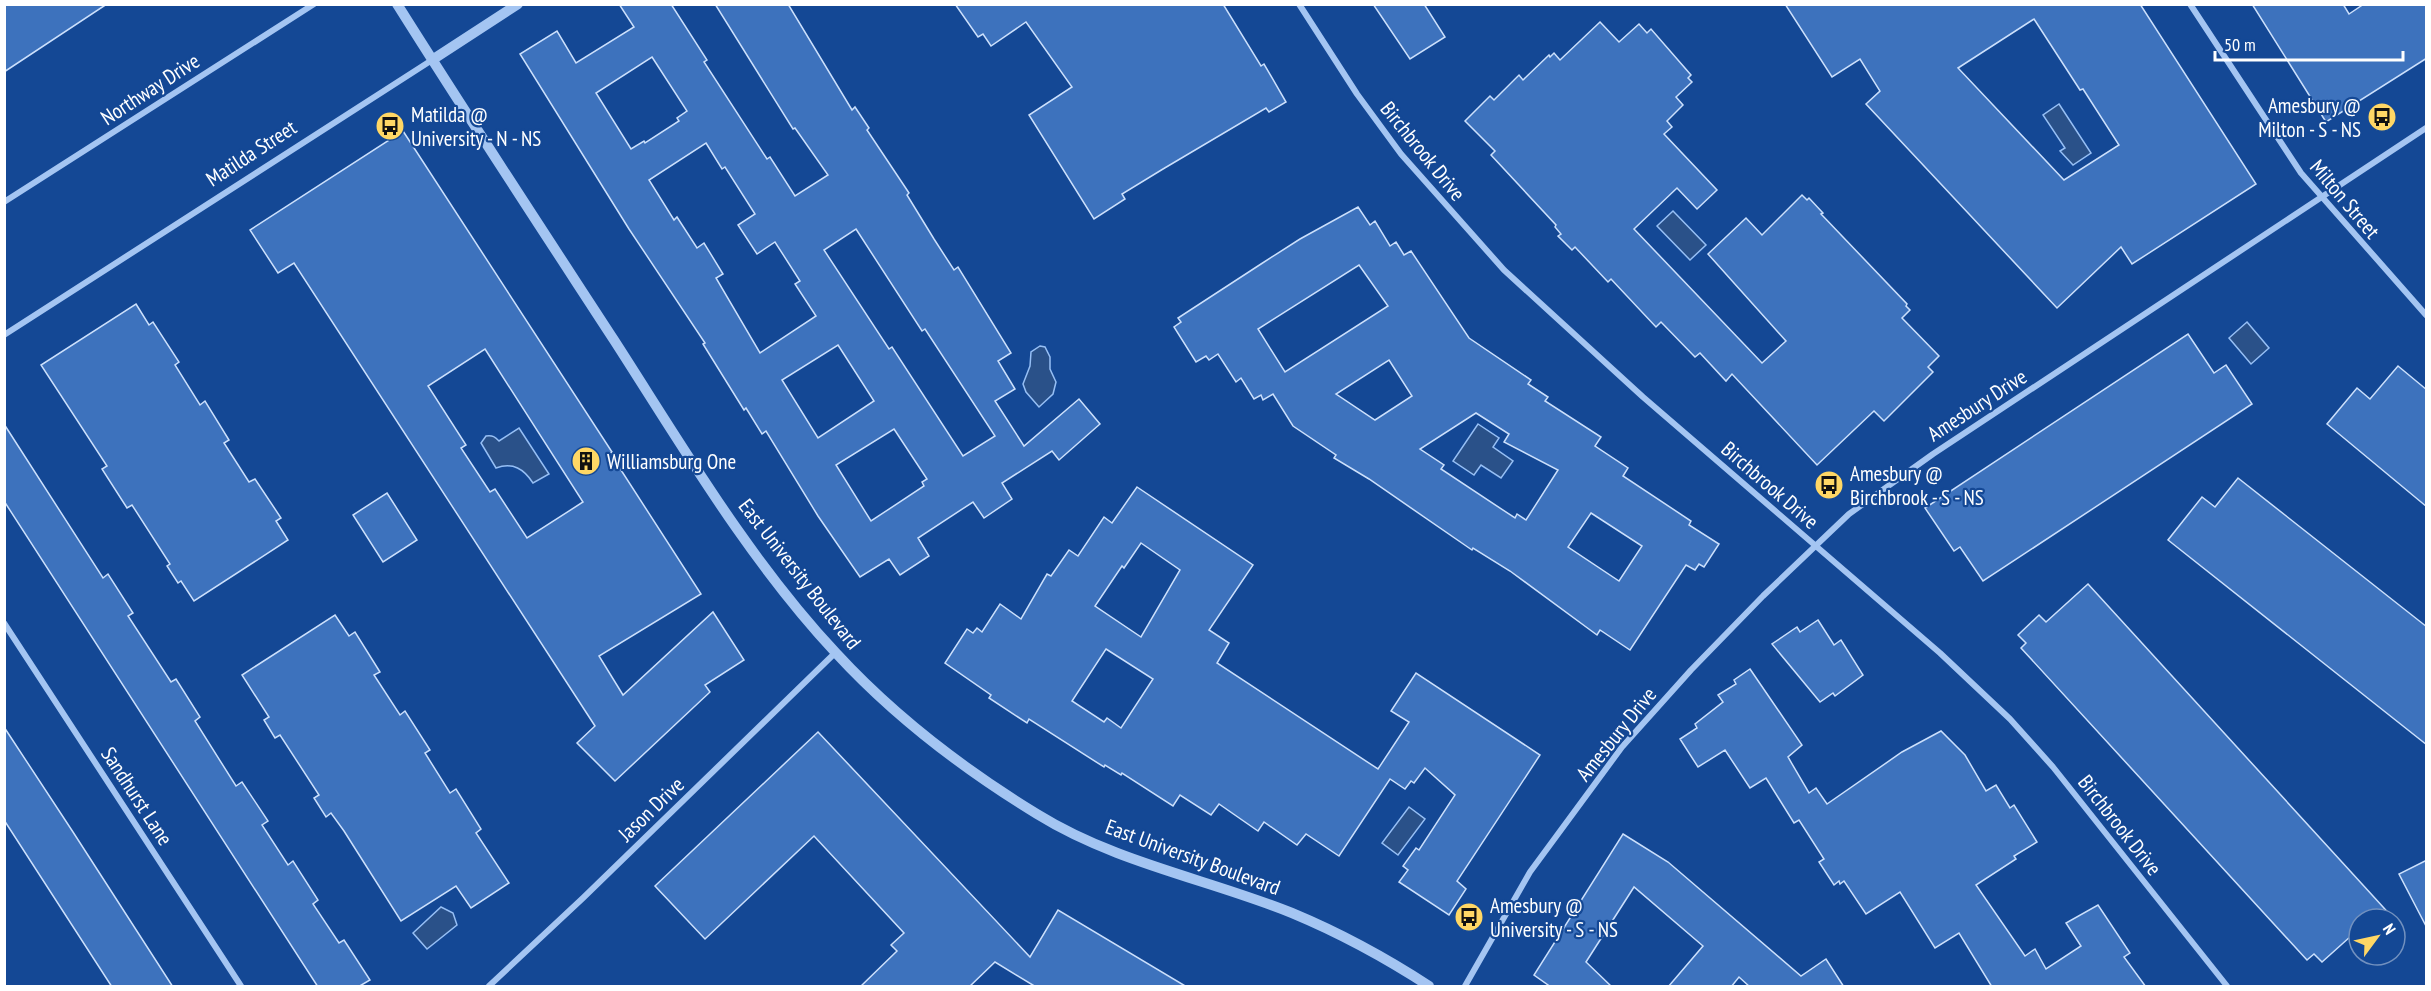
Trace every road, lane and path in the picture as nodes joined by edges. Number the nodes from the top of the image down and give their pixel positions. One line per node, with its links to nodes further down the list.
1 (314, 4): 9 (street, Northway Drive)
2 (397, 4): 6 (street, East University Boulevard)
3 (518, 4): 6 (street, Matilda Street)
4 (1299, 4): 12 (street, Birchbrook Drive)
5 (2190, 4): 8 (street, Milton Street)
6 (432, 60): 11 (street, Matilda Street); 14 (street, East University Boulevard)
7 (2427, 128): 8 (street, Amesbury Drive)
8 (2320, 197): 10 (street, Milton Street); 12 (street, Amesbury Drive)
9 (4, 202)
10 (2427, 315)
11 (4, 335)
12 (1815, 546): 18 (street, Amesbury Drive); 19 (street, Birchbrook Drive)
13 (4, 623): 15 (street, Sandhurst Lane)
14 (835, 653): 16 (street, Jason Drive); 17 (street, East University Boulevard)
15 (241, 987)
16 (489, 987)
17 (1429, 987)
18 (1464, 987)
19 (2227, 987)

